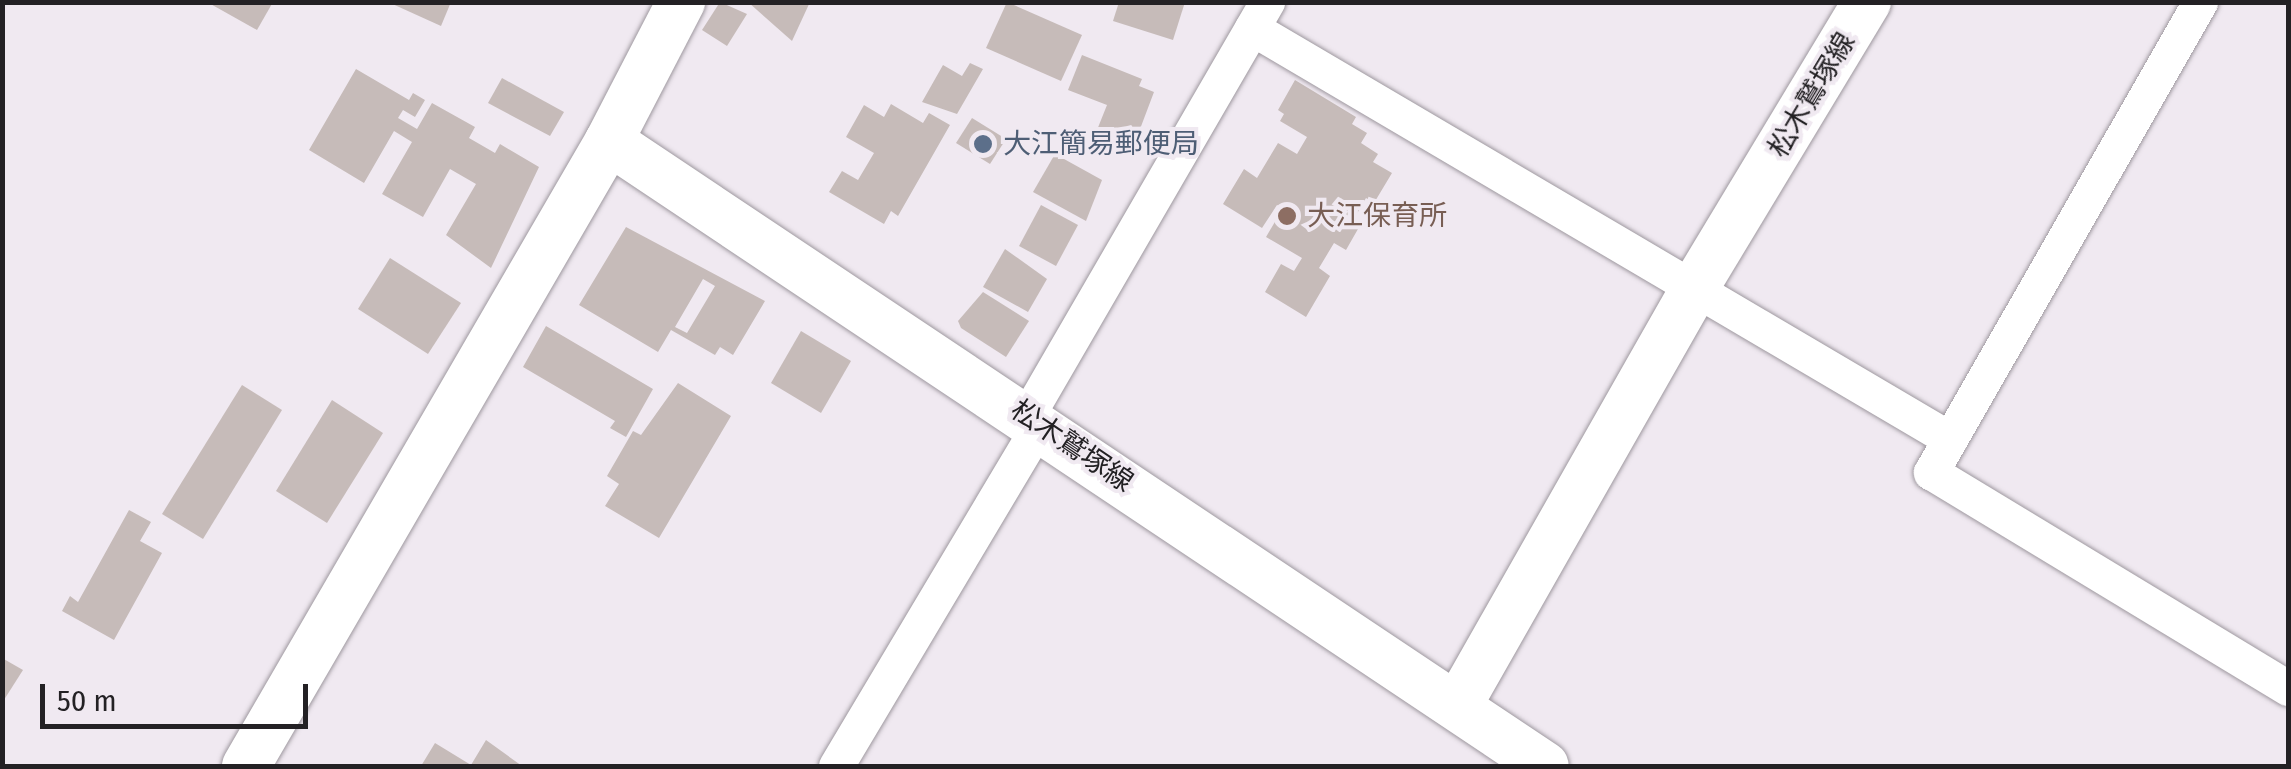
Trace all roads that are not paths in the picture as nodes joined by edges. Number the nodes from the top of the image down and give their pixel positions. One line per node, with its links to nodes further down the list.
1 (681, 2): 5 (main road)
2 (1867, 2): 6 (main road, 松木鷲塚線)
3 (2200, 2): 8 (street)
4 (1260, 15): 6 (street); 7 (street)
5 (608, 142): 7 (main road, 松木鷲塚線); 11 (main road)
6 (1696, 286): 8 (street); 10 (main road, 松木鷲塚線)
7 (1034, 420): 10 (main road, 松木鷲塚線); 12 (street)
8 (1950, 440): 9 (street)
9 (2288, 688)
10 (1458, 705): 13 (main road)
11 (246, 766)
12 (836, 766)
13 (1545, 766)

